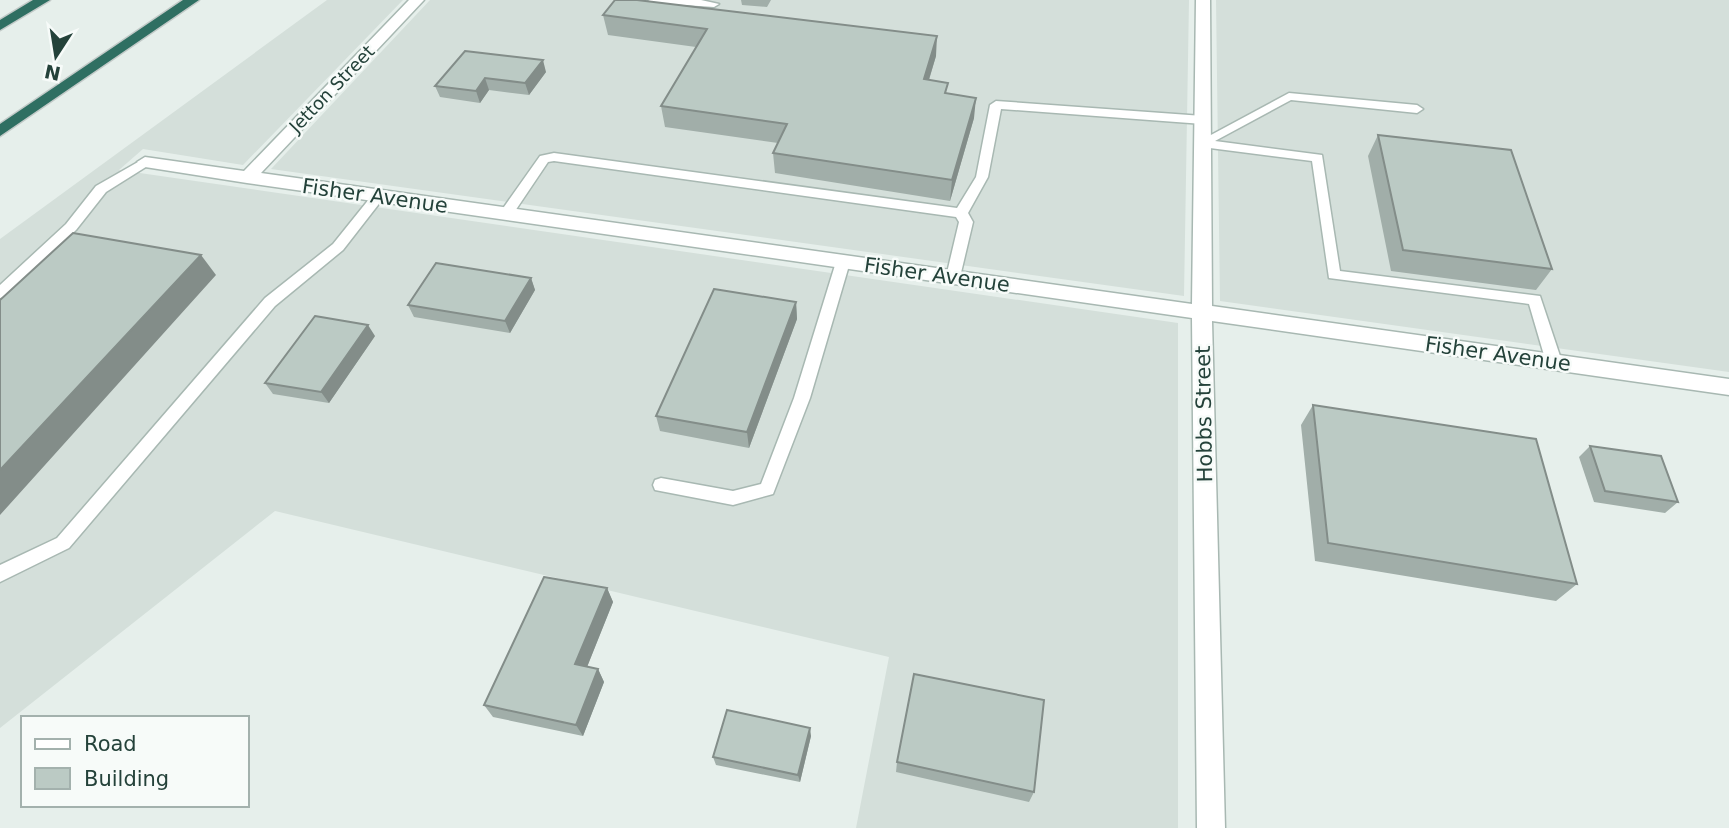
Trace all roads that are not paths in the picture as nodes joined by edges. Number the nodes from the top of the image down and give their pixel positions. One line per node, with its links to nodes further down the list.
1 (43, 0): 7 (highway)
2 (192, 0): 10 (highway)
3 (417, 0): 13 (street, Jetton Street)
4 (653, 0): 6 (lane)
5 (1201, 0): 9 (street, Hobbs Street)
6 (714, 4)
7 (0, 26)
8 (1417, 109): 11 (lane)
9 (1203, 120): 11 (street, Hobbs Street); 15 (lane)
10 (0, 131)
11 (1202, 143): 20 (street, Hobbs Street); 21 (lane)
12 (145, 162): 13 (street, Fisher Avenue); 19 (lane)
13 (247, 178): 14 (street, Fisher Avenue)
14 (379, 196): 16 (street, Fisher Avenue); 24 (lane)
15 (961, 213): 16 (lane); 18 (lane)
16 (506, 214): 17 (street, Fisher Avenue)
17 (843, 262): 18 (street, Fisher Avenue); 23 (lane)
18 (953, 278): 20 (street, Fisher Avenue)
19 (0, 293)
20 (1202, 312): 21 (street, Fisher Avenue); 25 (street, Hobbs Street)
21 (1554, 362): 22 (street, Fisher Avenue)
22 (1729, 387)
23 (661, 485)
24 (0, 574)
25 (1212, 828)

